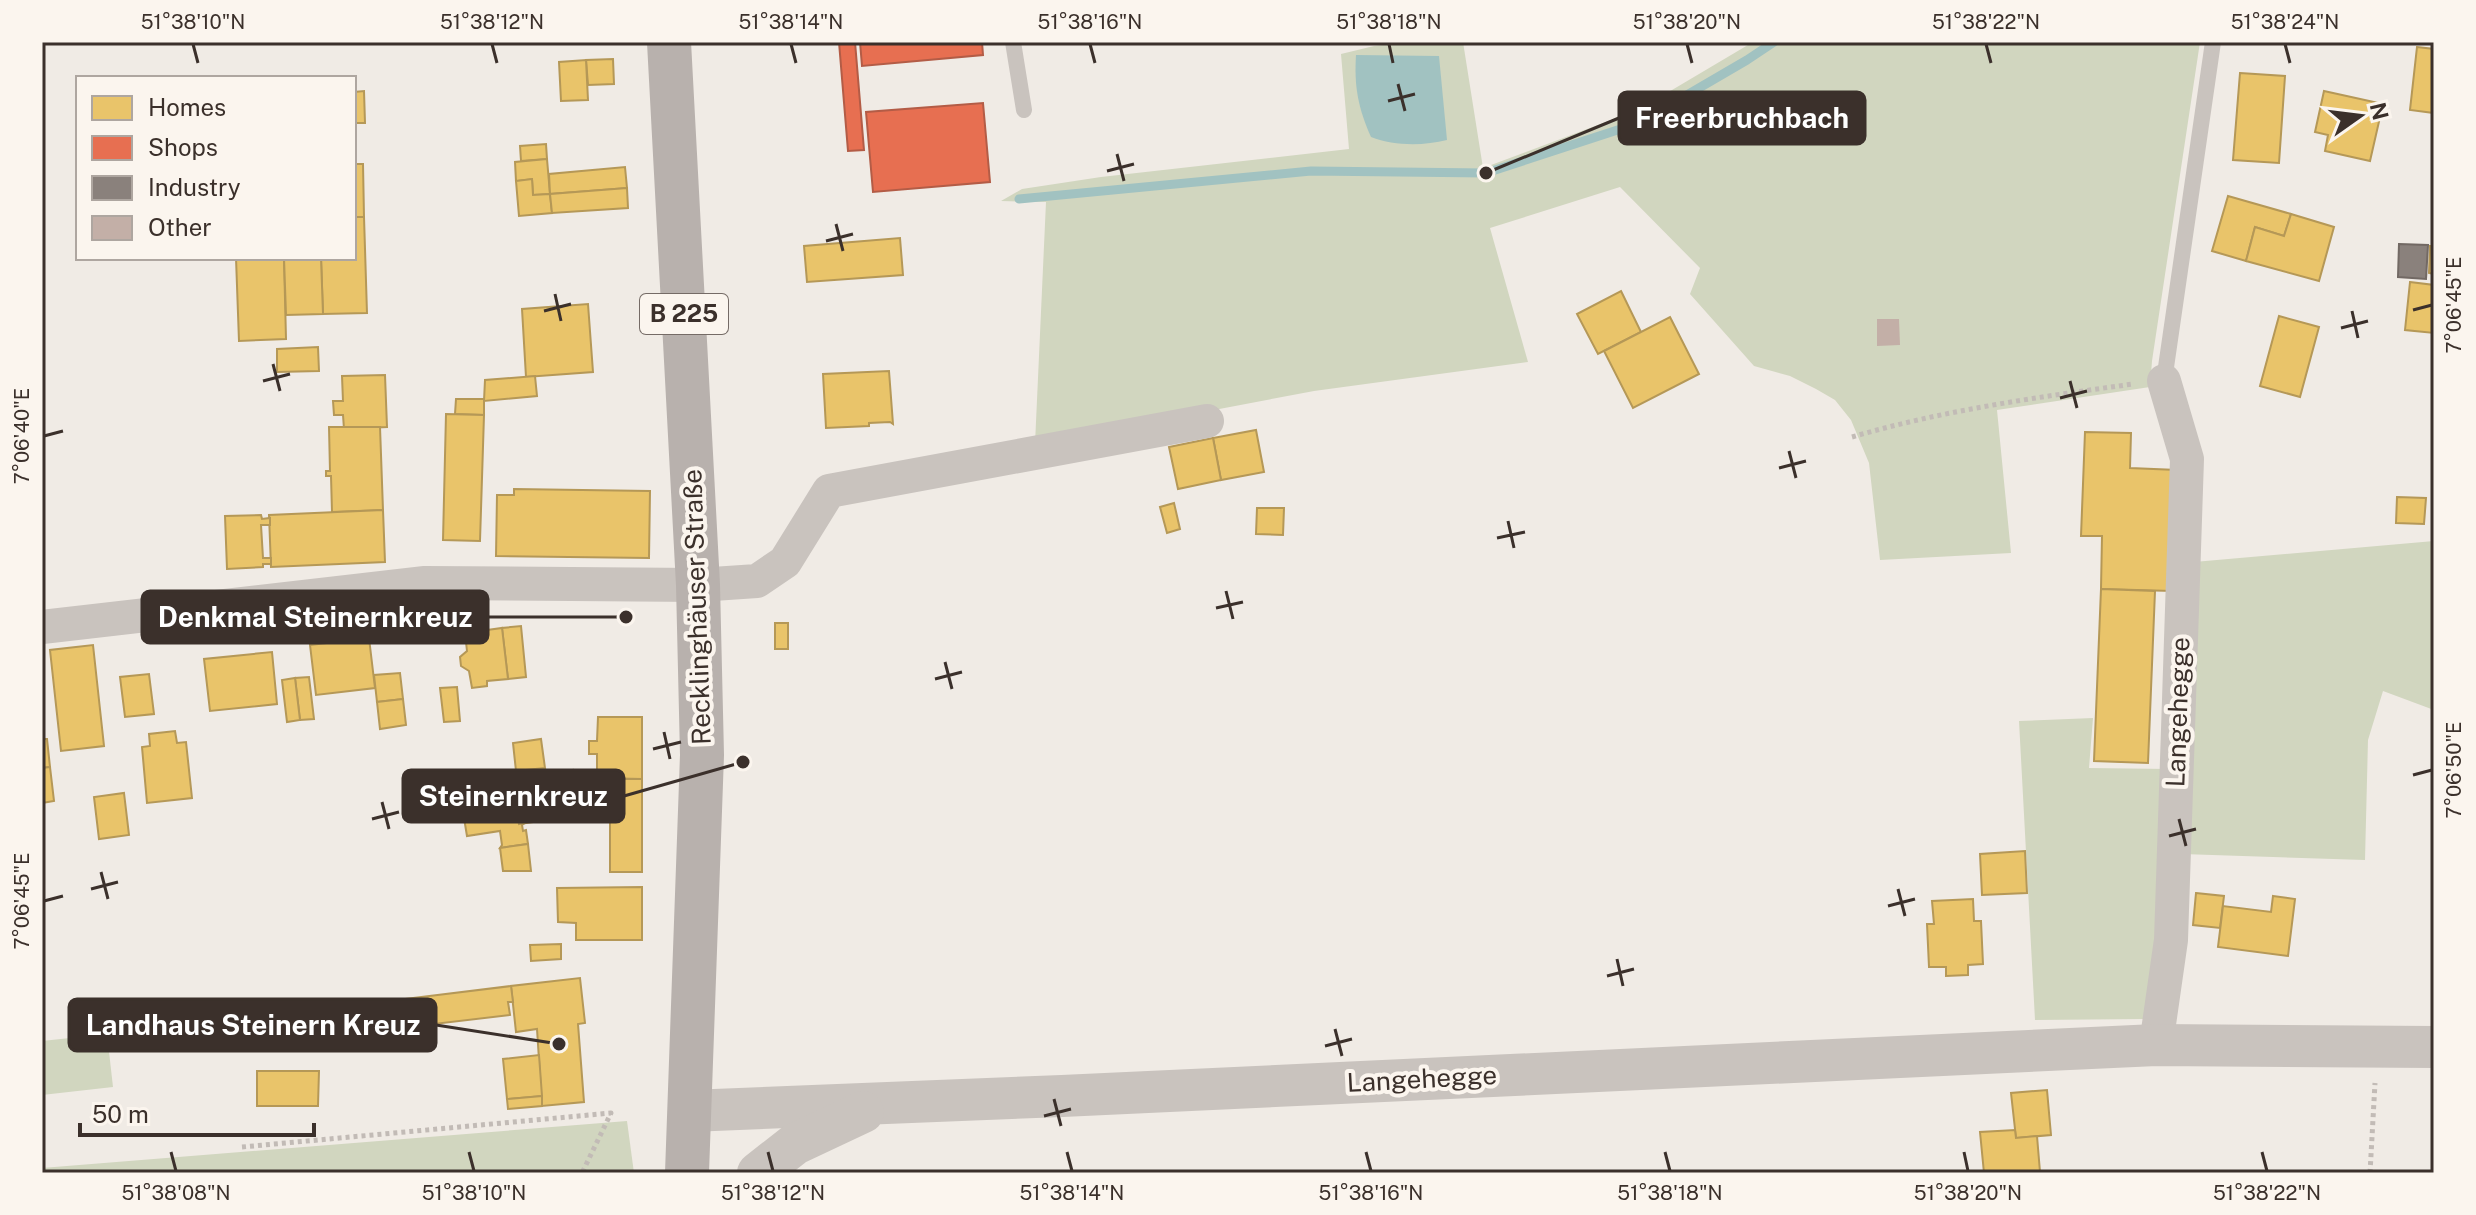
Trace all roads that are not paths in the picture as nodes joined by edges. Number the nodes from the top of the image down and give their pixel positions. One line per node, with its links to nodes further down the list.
1 (669, 42): 7 (main road, Recklinghäuser Straße / B 225)
2 (1013, 42): 4 (lane)
3 (2213, 42): 5 (lane)
4 (1024, 110)
5 (2164, 381): 9 (street, Langehegge)
6 (1207, 421): 7 (street)
7 (698, 585): 8 (street); 12 (main road, Recklinghäuser Straße / B 225)
8 (42, 627)
9 (2156, 1045): 10 (street, Langehegge); 11 (street, Langehegge)
10 (2434, 1047)
11 (882, 1103): 12 (street, Langehegge); 14 (street)
12 (689, 1111): 13 (main road, Recklinghäuser Straße / B 225)
13 (687, 1173)
14 (758, 1173)

